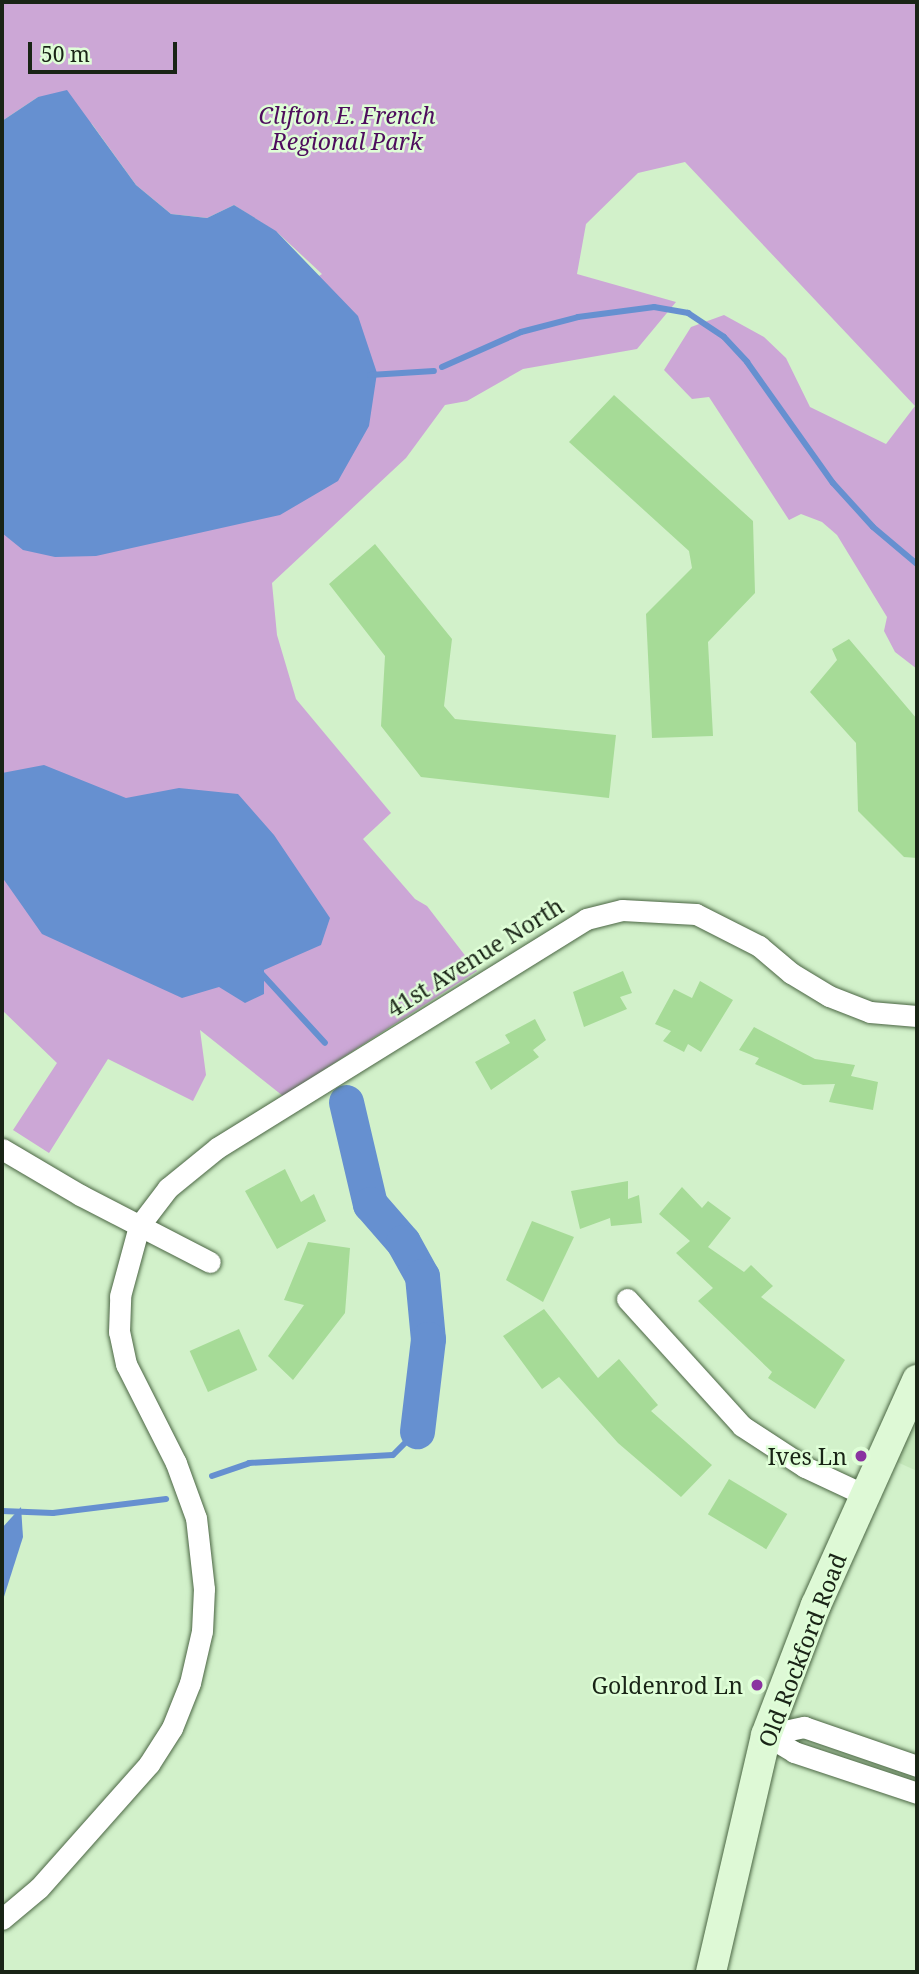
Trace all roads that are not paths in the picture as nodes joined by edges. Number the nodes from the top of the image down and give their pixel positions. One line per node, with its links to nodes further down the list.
1 (917, 1016): 3 (street, 41st Avenue North)
2 (4, 1154): 3 (street)
3 (139, 1226): 4 (street); 11 (street, 41st Avenue North)
4 (210, 1262)
5 (627, 1298): 7 (street)
6 (917, 1381): 7 (street, Old Rockford Road)
7 (865, 1495): 8 (street, Old Rockford Road)
8 (766, 1735): 9 (street); 10 (street); 12 (street, Old Rockford Road)
9 (917, 1766)
10 (917, 1793)
11 (2, 1919)
12 (711, 1972)

